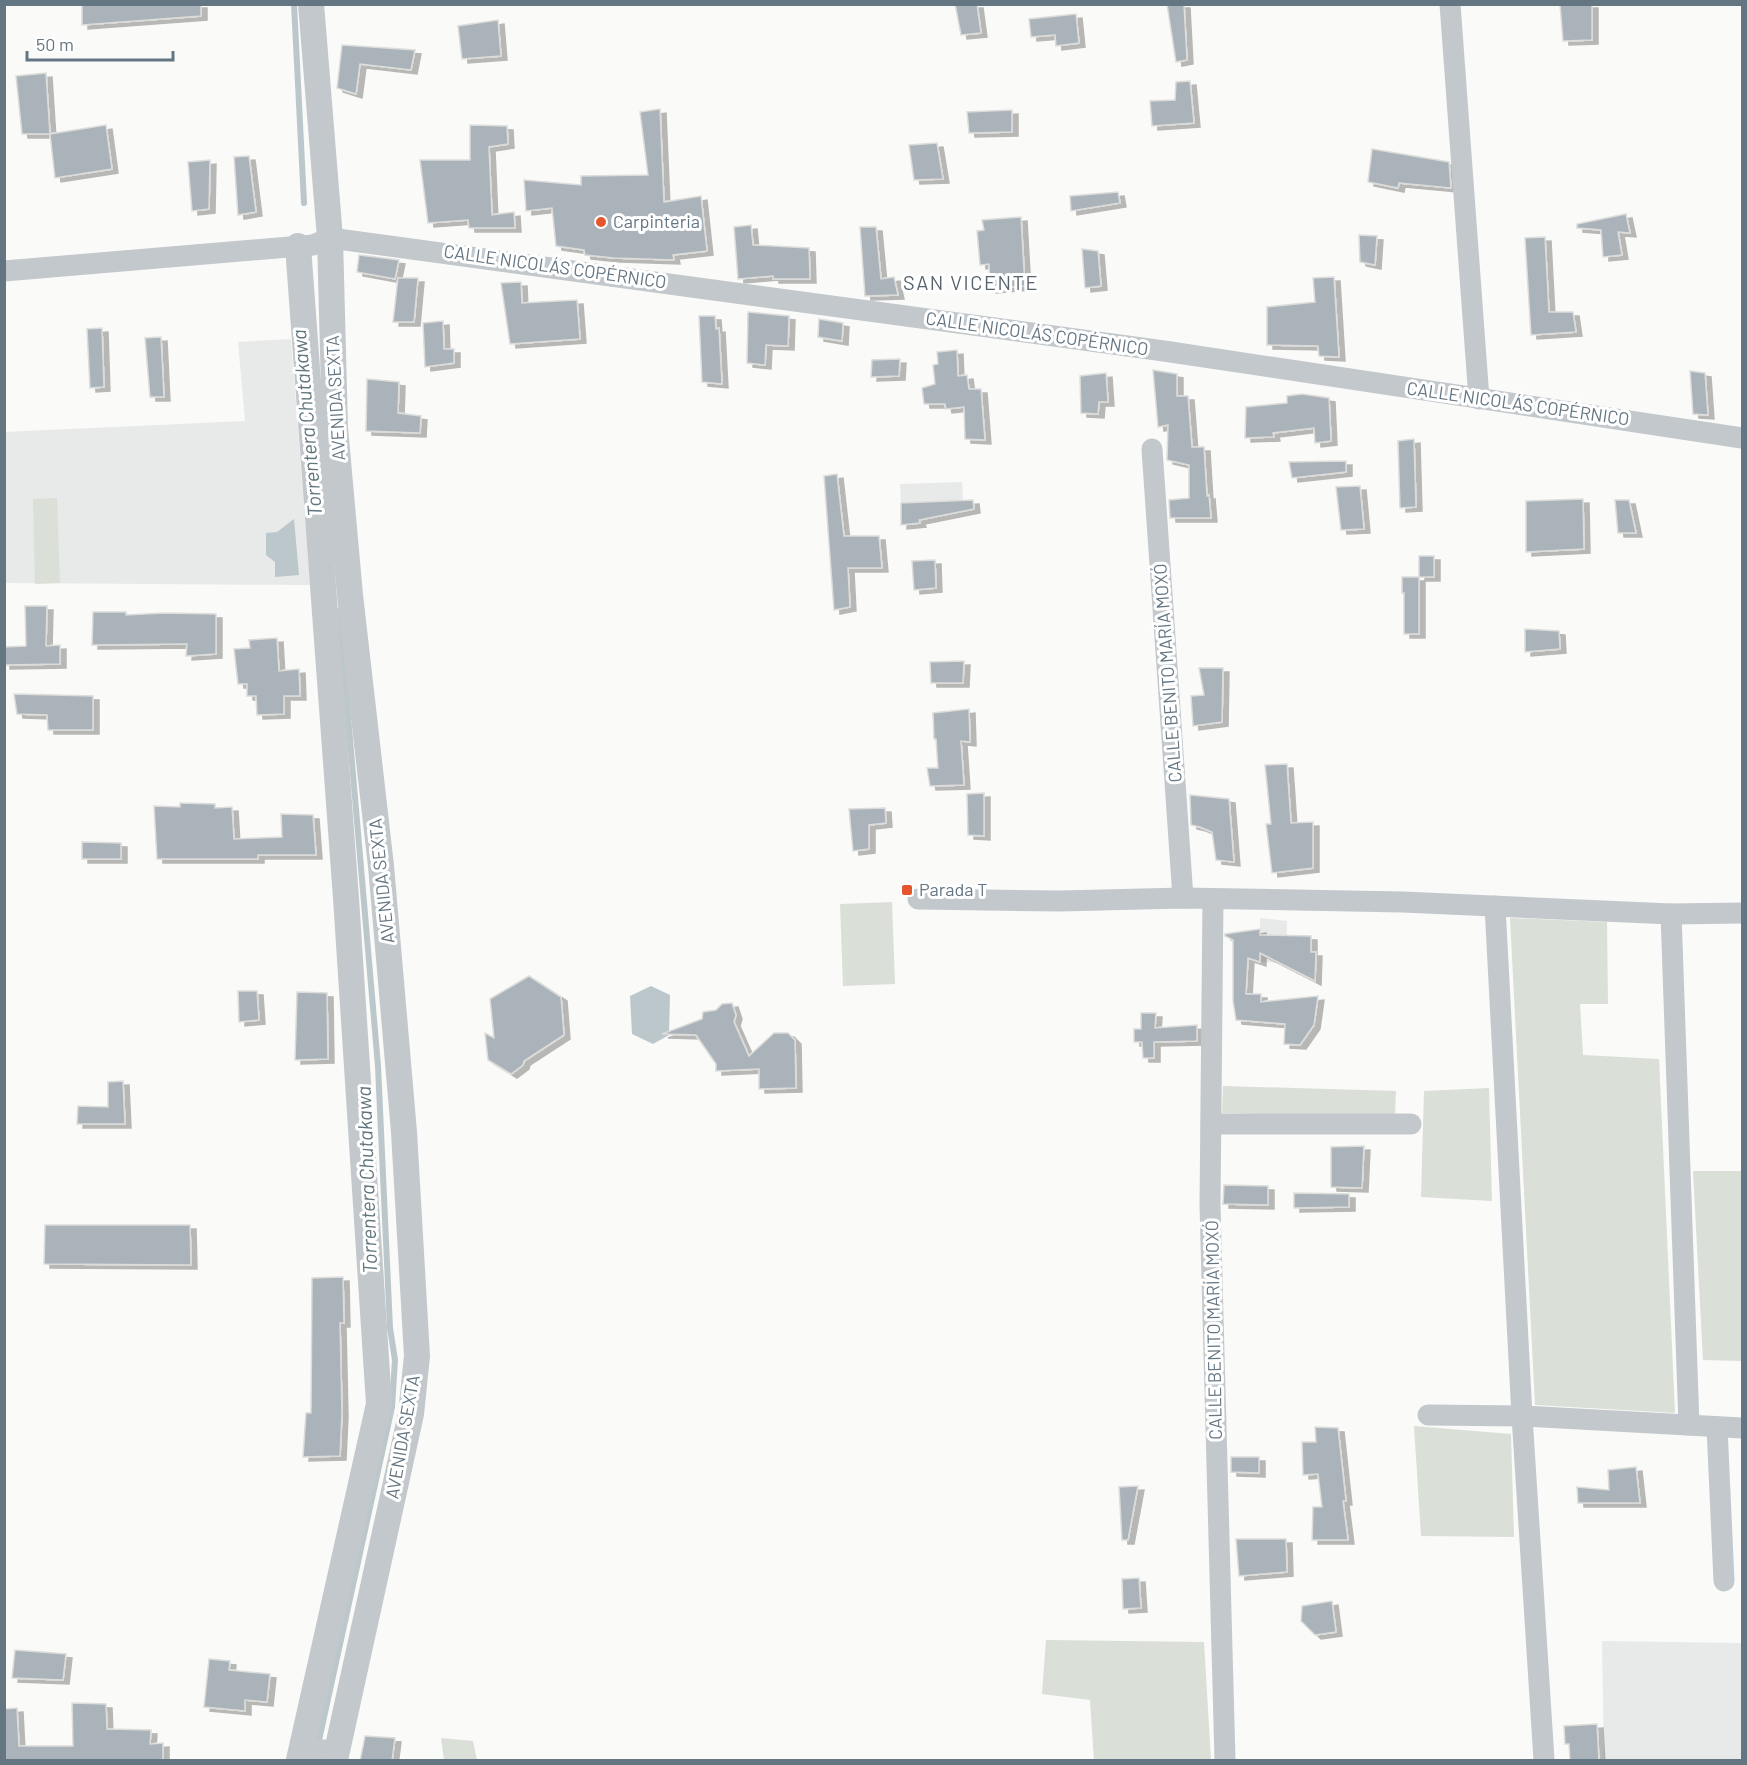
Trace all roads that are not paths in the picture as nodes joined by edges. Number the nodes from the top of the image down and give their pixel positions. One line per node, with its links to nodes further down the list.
1 (311, 4): 3 (street, AVENIDA SEXTA)
2 (1450, 4): 5 (street)
3 (314, 243): 4 (street, CALLE NICOLÁS COPÉRNICO); 5 (street, CALLE NICOLÁS COPÉRNICO); 8 (street, AVENIDA SEXTA)
4 (4, 270)
5 (1479, 399): 6 (street, CALLE NICOLÁS COPÉRNICO)
6 (1743, 438)
7 (1152, 449): 9 (street, CALLE BENITO MARÍA MOXÓ)
8 (340, 595): 23 (street, AVENIDA SEXTA); 23 (street, AVENIDA SEXTA)
9 (1183, 898): 10 (street); 11 (street)
10 (918, 899)
11 (1213, 899): 12 (street); 15 (street, CALLE BENITO MARÍA MOXÓ)
12 (1495, 906): 14 (street); 18 (street)
13 (1743, 913): 14 (street)
14 (1671, 914): 19 (street)
15 (1211, 1124): 16 (street); 24 (street, CALLE BENITO MARÍA MOXÓ)
16 (1411, 1124)
17 (1428, 1415): 18 (street)
18 (1522, 1416): 19 (street); 25 (street)
19 (1689, 1425): 20 (street)
20 (1718, 1427): 21 (street); 22 (street)
21 (1743, 1428)
22 (1724, 1581)
23 (316, 1753)
24 (1225, 1761)
25 (1544, 1761)

